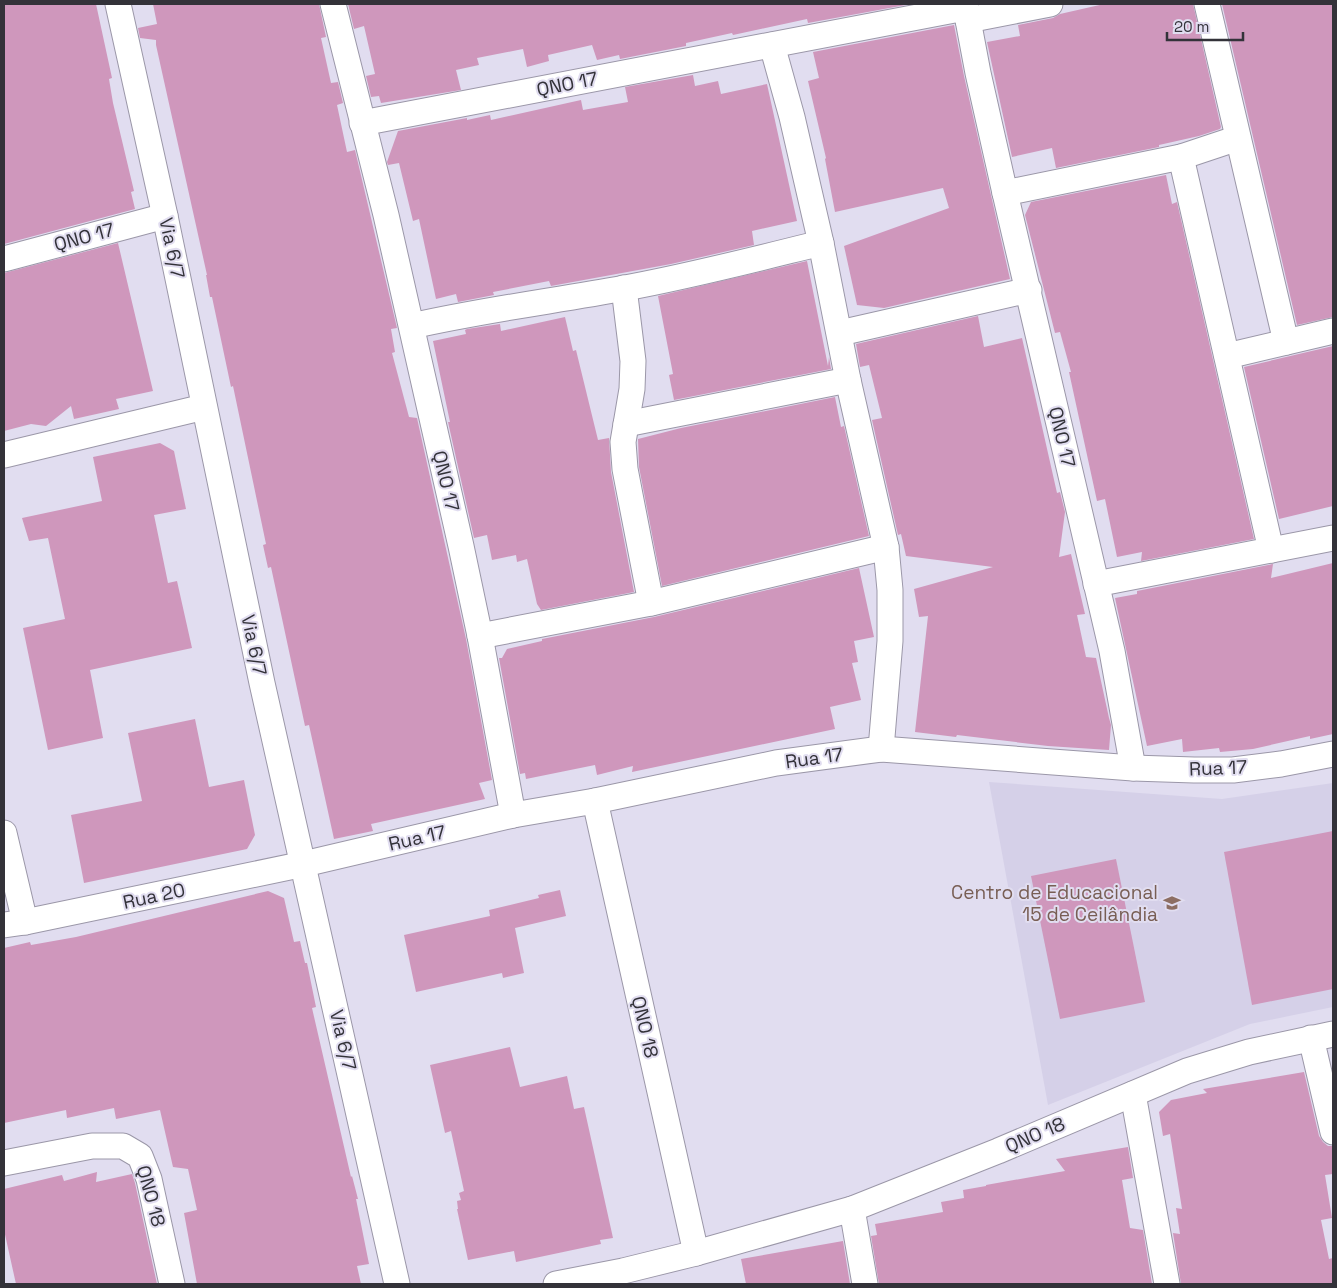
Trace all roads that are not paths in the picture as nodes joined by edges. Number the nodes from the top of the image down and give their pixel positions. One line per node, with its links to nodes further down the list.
1 (118, 4): 11 (street, Via 6/7)
2 (333, 4): 7 (street, QNO 17)
3 (1050, 4): 5 (street, QNO 17)
4 (1207, 4): 8 (street)
5 (966, 11): 6 (street, QNO 17); 10 (street, QNO 17)
6 (772, 45): 7 (street, QNO 17); 12 (street)
7 (362, 123): 16 (street, QNO 17)
8 (1238, 138): 9 (street); 19 (street)
9 (1181, 157): 10 (street); 20 (street)
10 (1005, 193): 15 (street, QNO 17)
11 (165, 216): 13 (street, QNO 17); 22 (street, Via 6/7)
12 (821, 244): 14 (street); 18 (street)
13 (4, 259)
14 (624, 288): 16 (street); 23 (street)
15 (1029, 290): 18 (street); 28 (street, QNO 17)
16 (412, 326): 30 (street, QNO 17)
17 (1333, 331): 19 (street)
18 (840, 333): 21 (street)
19 (1286, 342): 20 (street)
20 (1228, 356): 27 (street)
21 (848, 380): 23 (street); 26 (street)
22 (204, 407): 24 (street); 37 (street, Via 6/7)
23 (626, 424): 29 (street)
24 (4, 455)
25 (1333, 538): 27 (street)
26 (886, 547): 29 (street); 31 (street)
27 (1271, 550): 28 (street)
28 (1096, 584): 33 (street, QNO 17)
29 (651, 603): 30 (street)
30 (480, 636): 35 (street, QNO 17)
31 (881, 749): 33 (street, Rua 17); 34 (street, Rua 17)
32 (1333, 754): 33 (street, Rua 17)
33 (1133, 768)
34 (595, 801): 35 (street, Rua 17); 44 (street, QNO 18)
35 (513, 815): 37 (street, Rua 17)
36 (4, 833): 38 (street)
37 (304, 864): 38 (street, Rua 20); 47 (street, Via 6/7)
38 (14, 924)
39 (1322, 1036): 40 (street, QNO 18); 41 (street, QNO 18)
40 (1133, 1094): 43 (street, QNO 18); 50 (street)
41 (1333, 1132)
42 (4, 1162): 46 (street, QNO 18)
43 (852, 1209): 44 (street, QNO 18); 49 (street)
44 (696, 1253): 45 (street, QNO 18)
45 (624, 1278): 48 (street, QNO 18)
46 (172, 1284)
47 (397, 1284)
48 (556, 1284)
49 (865, 1284)
50 (1167, 1284)

